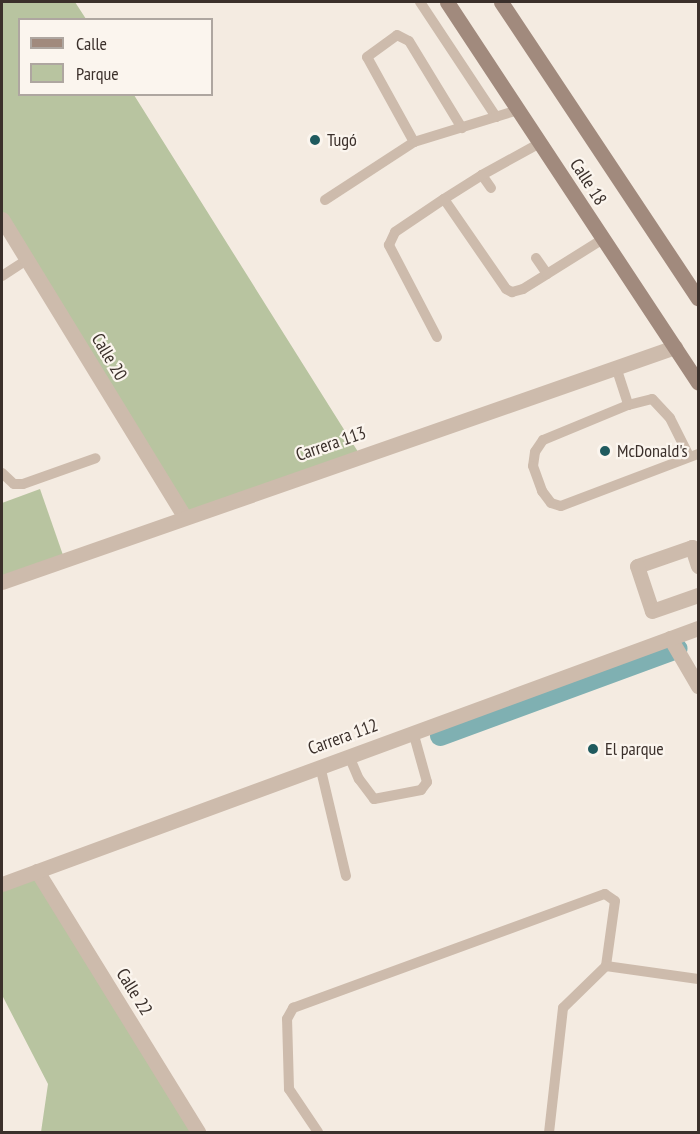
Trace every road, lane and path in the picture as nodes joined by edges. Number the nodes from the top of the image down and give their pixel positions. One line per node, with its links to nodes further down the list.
1 (420, 2): 5 (lane)
2 (447, 2): 4 (main road, Calle 18)
3 (501, 2): 19 (main road, Calle 18)
4 (518, 110): 5 (lane); 8 (main road, Calle 18)
5 (496, 117): 6 (lane)
6 (462, 128): 7 (lane); 7 (lane)
7 (414, 142): 12 (lane)
8 (540, 143): 9 (lane); 14 (main road, Calle 18)
9 (483, 175): 10 (lane); 11 (lane)
10 (491, 188)
11 (444, 199): 17 (lane); 20 (lane)
12 (326, 200)
13 (2, 219): 16 (street, Calle 20)
14 (603, 240): 17 (lane); 21 (main road, Calle 18)
15 (536, 258): 17 (lane)
16 (27, 260): 18 (lane); 28 (street, Calle 20)
17 (547, 274)
18 (2, 276)
19 (699, 299)
20 (437, 337)
21 (675, 347): 22 (street, Carrera 113); 23 (main road, Calle 18)
22 (616, 367): 24 (lane); 28 (street, Carrera 113)
23 (699, 382)
24 (628, 405): 25 (lane); 25 (lane)
25 (694, 455)
26 (96, 458): 27 (lane)
27 (2, 473)
28 (183, 516): 30 (street, Carrera 113)
29 (699, 566): 31 (street)
30 (2, 582)
31 (699, 595)
32 (699, 628): 33 (street, Carrera 112)
33 (670, 639): 34 (street); 35 (street, Carrera 112)
34 (699, 686)
35 (413, 732): 36 (street, Carrera 112); 36 (lane)
36 (349, 756): 37 (street, Carrera 112)
37 (320, 766): 38 (street, Carrera 112); 39 (lane)
38 (37, 871): 40 (street, Carrera 112); 43 (street, Calle 22)
39 (346, 876)
40 (2, 884)
41 (606, 966): 42 (lane); 44 (lane); 45 (lane)
42 (699, 979)
43 (198, 1132)
44 (318, 1132)
45 (549, 1132)

